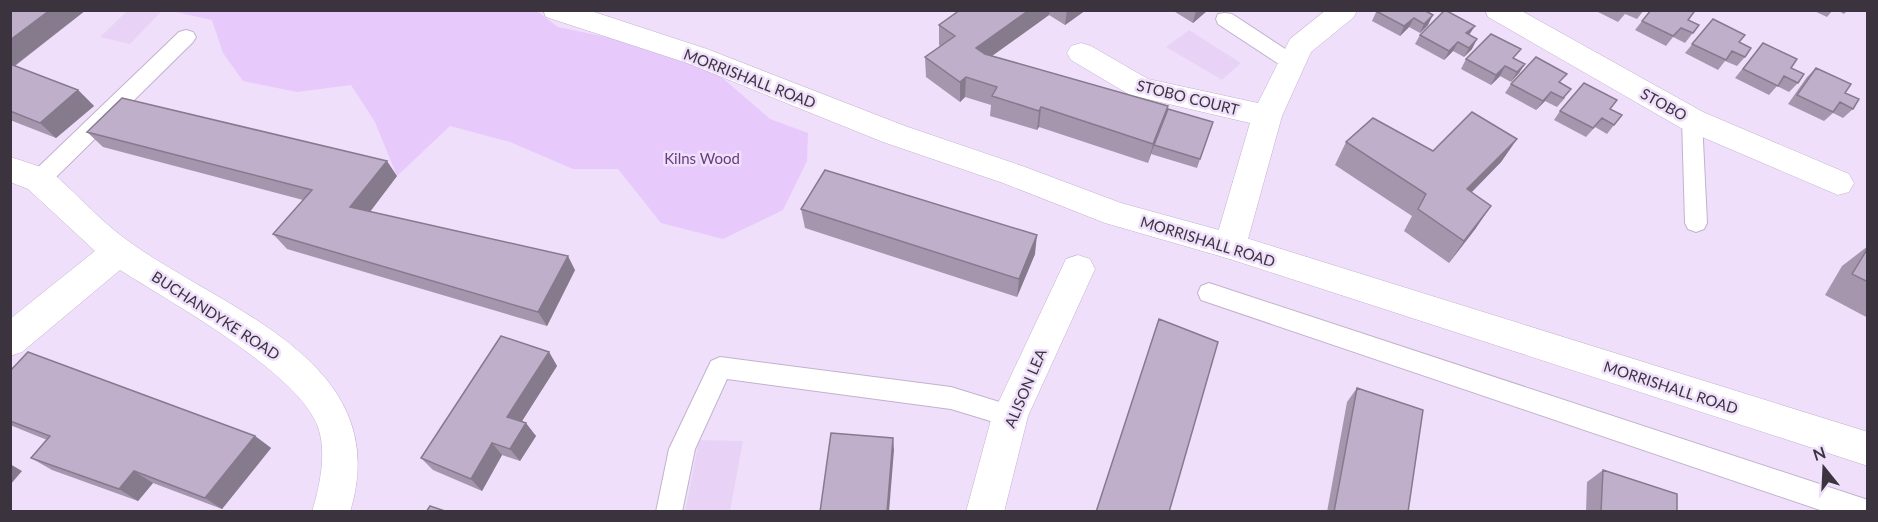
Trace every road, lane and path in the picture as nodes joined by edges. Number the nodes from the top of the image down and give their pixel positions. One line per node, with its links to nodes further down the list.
1 (556, 10): 13 (street, MORRISHALL ROAD)
2 (1344, 10): 7 (street)
3 (1498, 10): 9 (street, STOBO)
4 (1225, 19): 7 (lane)
5 (186, 37): 10 (lane)
6 (1082, 53): 8 (street, STOBO COURT)
7 (1292, 63): 8 (street)
8 (1267, 116): 13 (street)
9 (1692, 120): 11 (street, STOBO); 12 (lane)
10 (25, 175): 14 (street, BUCHANDYKE ROAD)
11 (1838, 183)
12 (1696, 223)
13 (1230, 246): 19 (street, MORRISHALL ROAD)
14 (117, 252): 17 (street); 20 (street, BUCHANDYKE ROAD)
15 (1078, 269): 18 (street, ALISON LEA)
16 (1209, 293): 23 (lane)
17 (10, 341)
18 (1010, 416): 21 (lane); 22 (street, ALISON LEA)
19 (1868, 449)
20 (331, 512)
21 (669, 512)
22 (985, 512)
23 (1865, 512)

